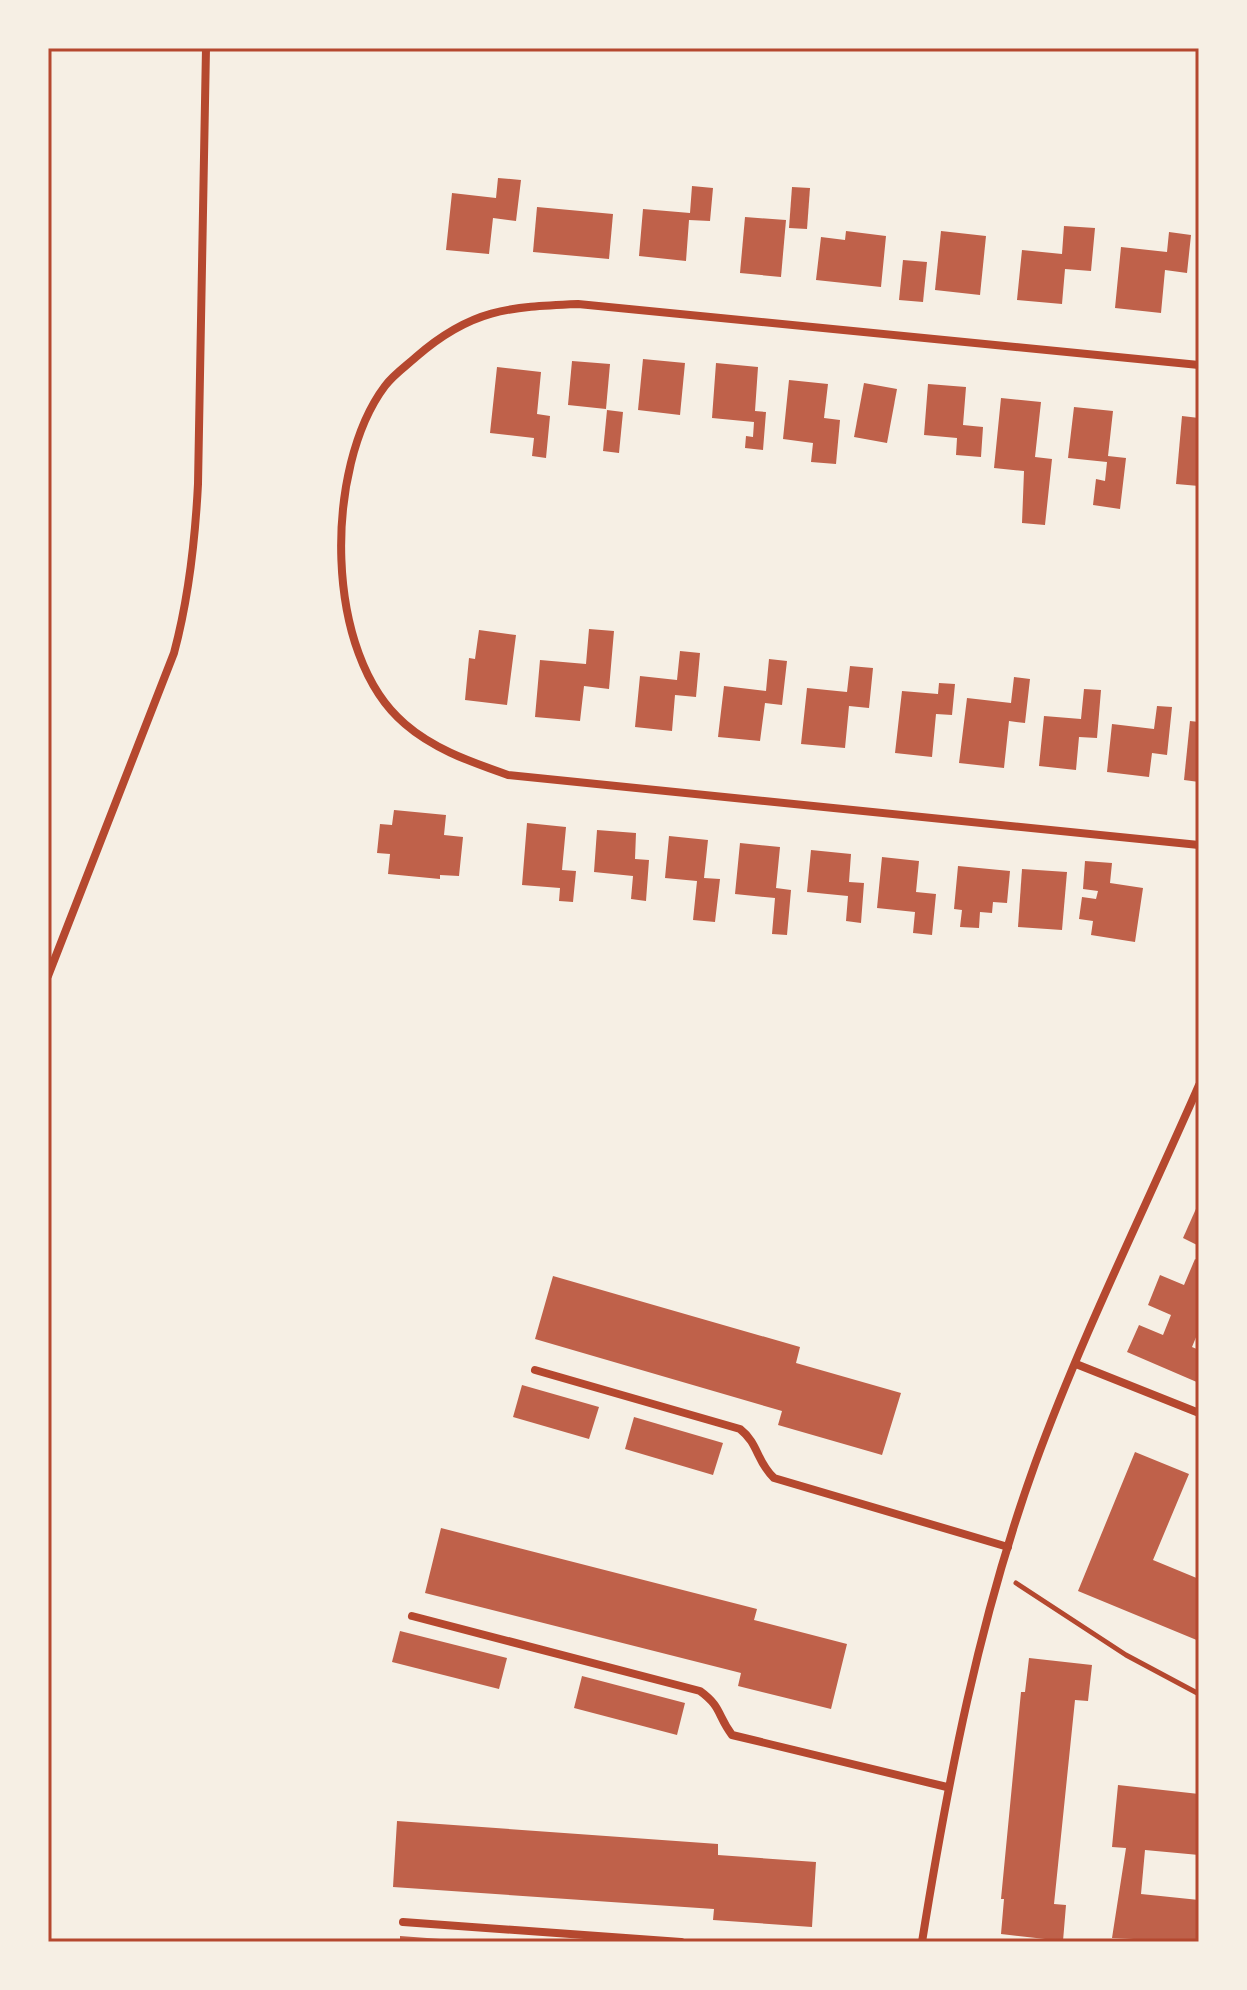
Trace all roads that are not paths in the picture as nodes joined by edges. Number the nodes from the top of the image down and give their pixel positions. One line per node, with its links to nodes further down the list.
1 (206, 48): 4 (street)
2 (1199, 365): 3 (street)
3 (1199, 845)
4 (48, 976)
5 (1199, 1085): 6 (street)
6 (1076, 1364): 8 (street); 9 (street)
7 (535, 1370): 9 (street)
8 (1199, 1413)
9 (1008, 1547): 11 (street)
10 (412, 1616): 11 (street)
11 (947, 1787): 14 (street)
12 (403, 1922): 13 (street)
13 (681, 1942)
14 (922, 1942)

